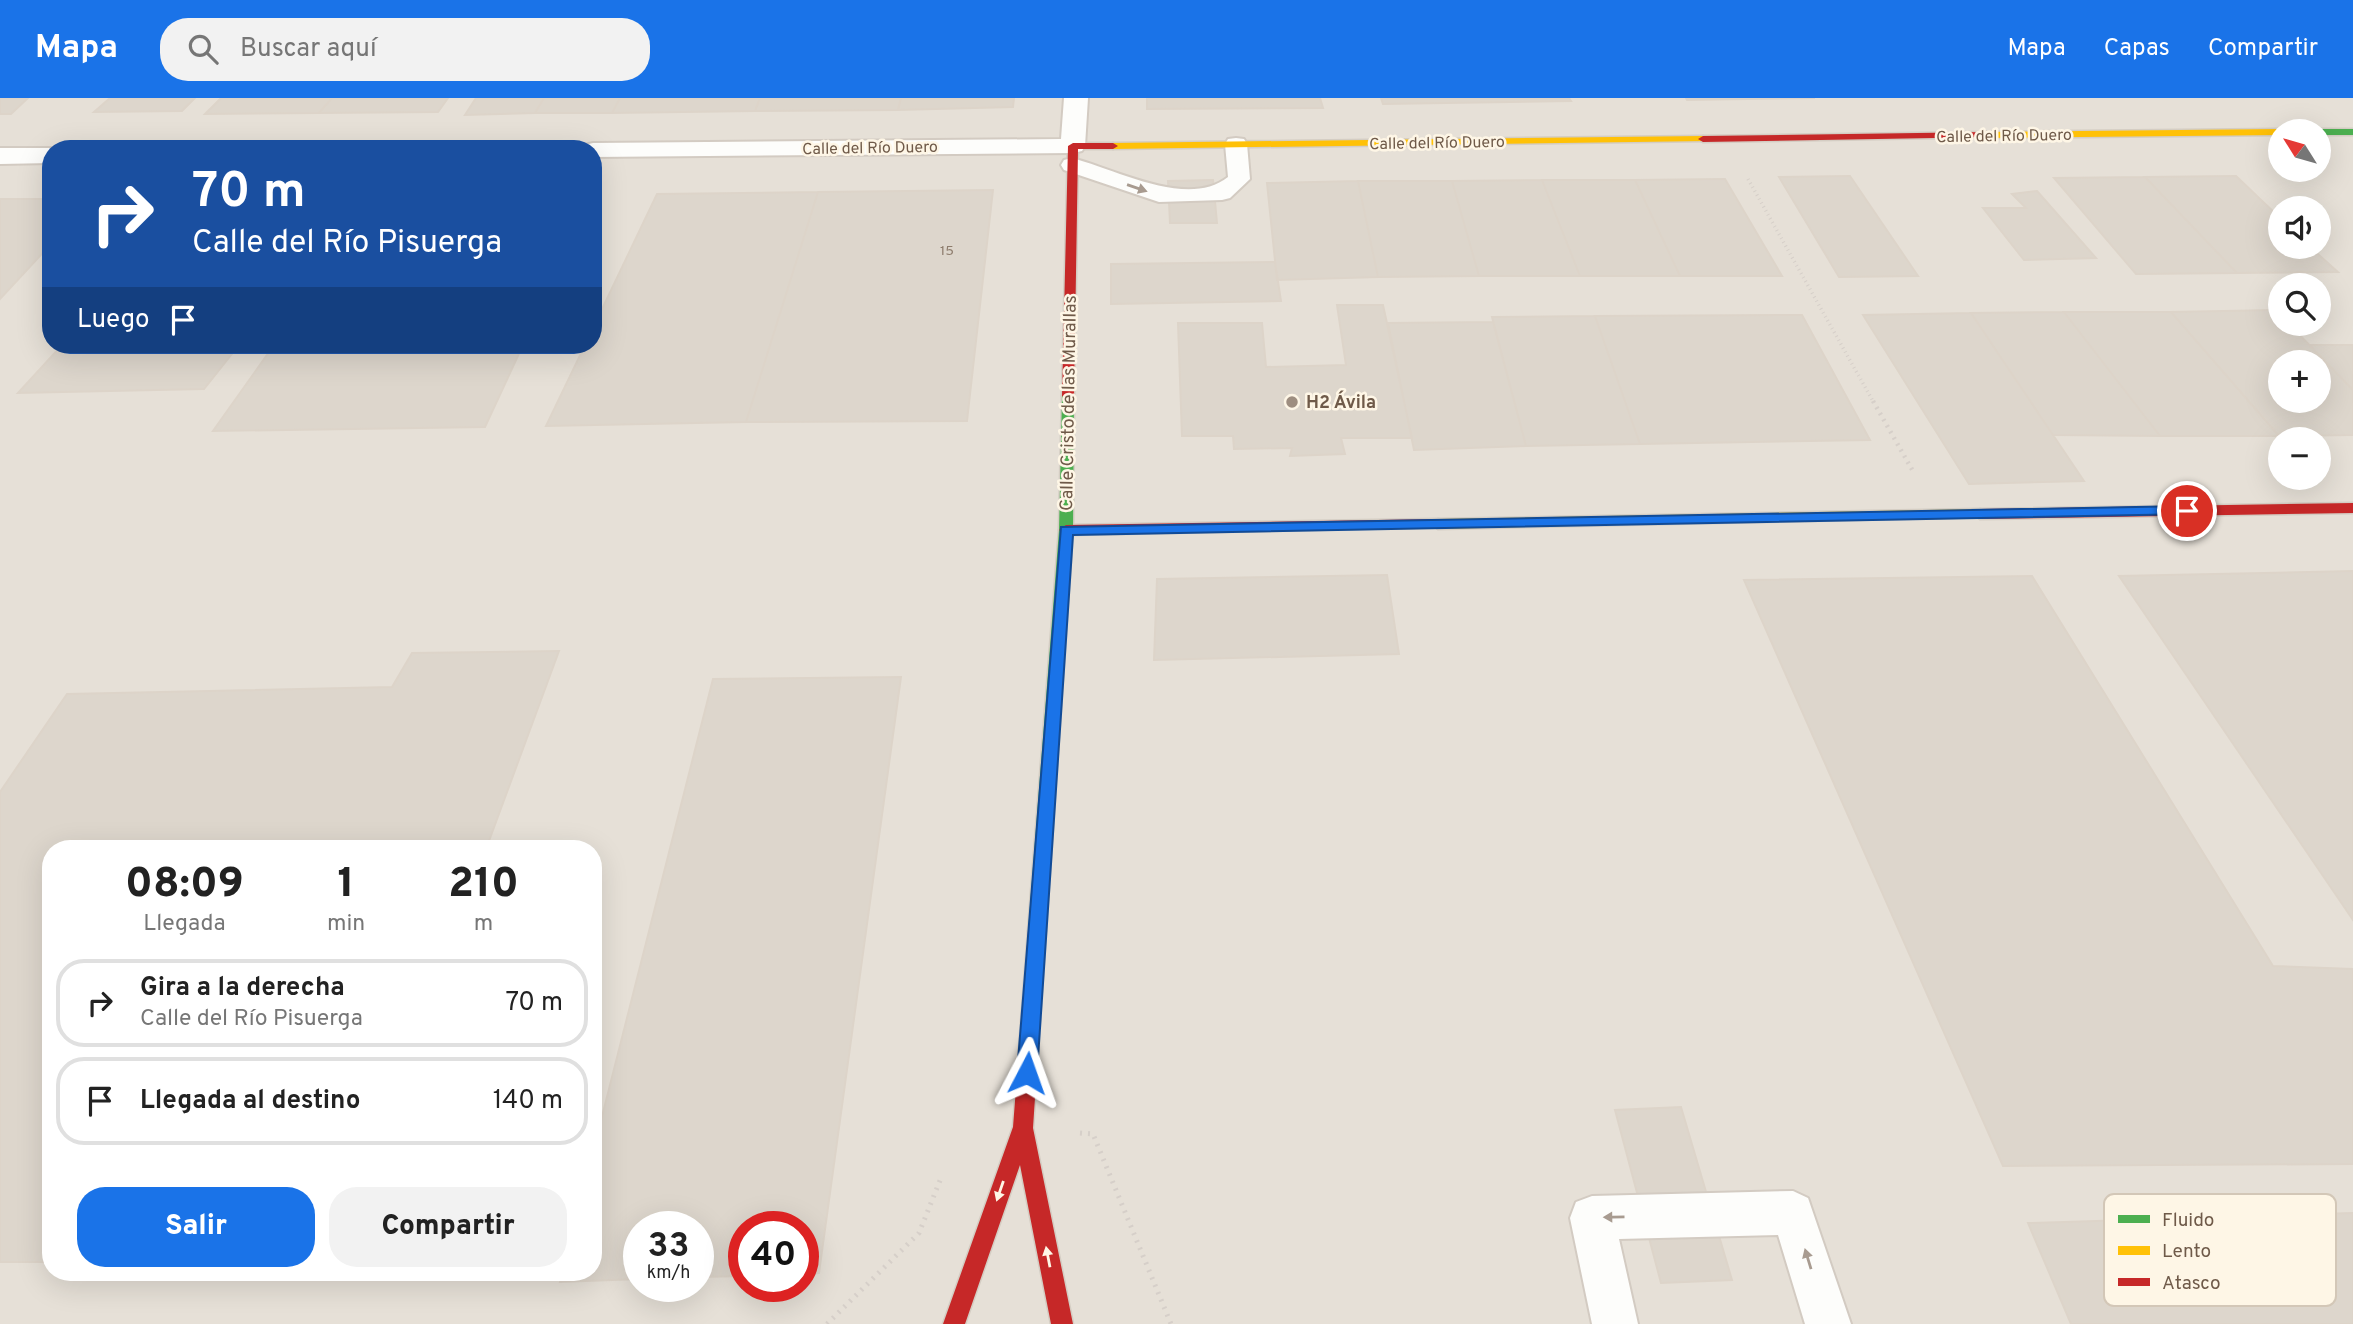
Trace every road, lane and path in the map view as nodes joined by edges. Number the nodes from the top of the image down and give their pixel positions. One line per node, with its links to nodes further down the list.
1 (1076, 98): 9 (street, Calle Cristo de las Murallas)
2 (2268, 132): 5 (street, Calle del Río Duero)
3 (2331, 132): 4 (street)
4 (2353, 132)
5 (1725, 138): 6 (street, Calle del Río Duero); 12 (path)
6 (1236, 144): 9 (street, Calle del Río Duero); 9 (lane, one-way to 6)
7 (602, 150): 9 (street, Calle del Río Duero)
8 (42, 155): 10 (street)
9 (1072, 155): 13 (street, Calle Cristo de las Murallas)
10 (0, 156)
11 (2353, 508): 12 (street)
12 (1939, 515): 13 (street)
13 (1066, 530): 14 (street, Calle Cristo de las Murallas)
14 (1023, 1127): 15 (street, Calle Cristo de las Murallas, one-way to 15); 16 (street, Calle Cristo de las Murallas, one-way to 14)
15 (954, 1324)
16 (1062, 1324)
17 (1615, 1324): 18 (lane, one-way to 17)
18 (1828, 1324)

